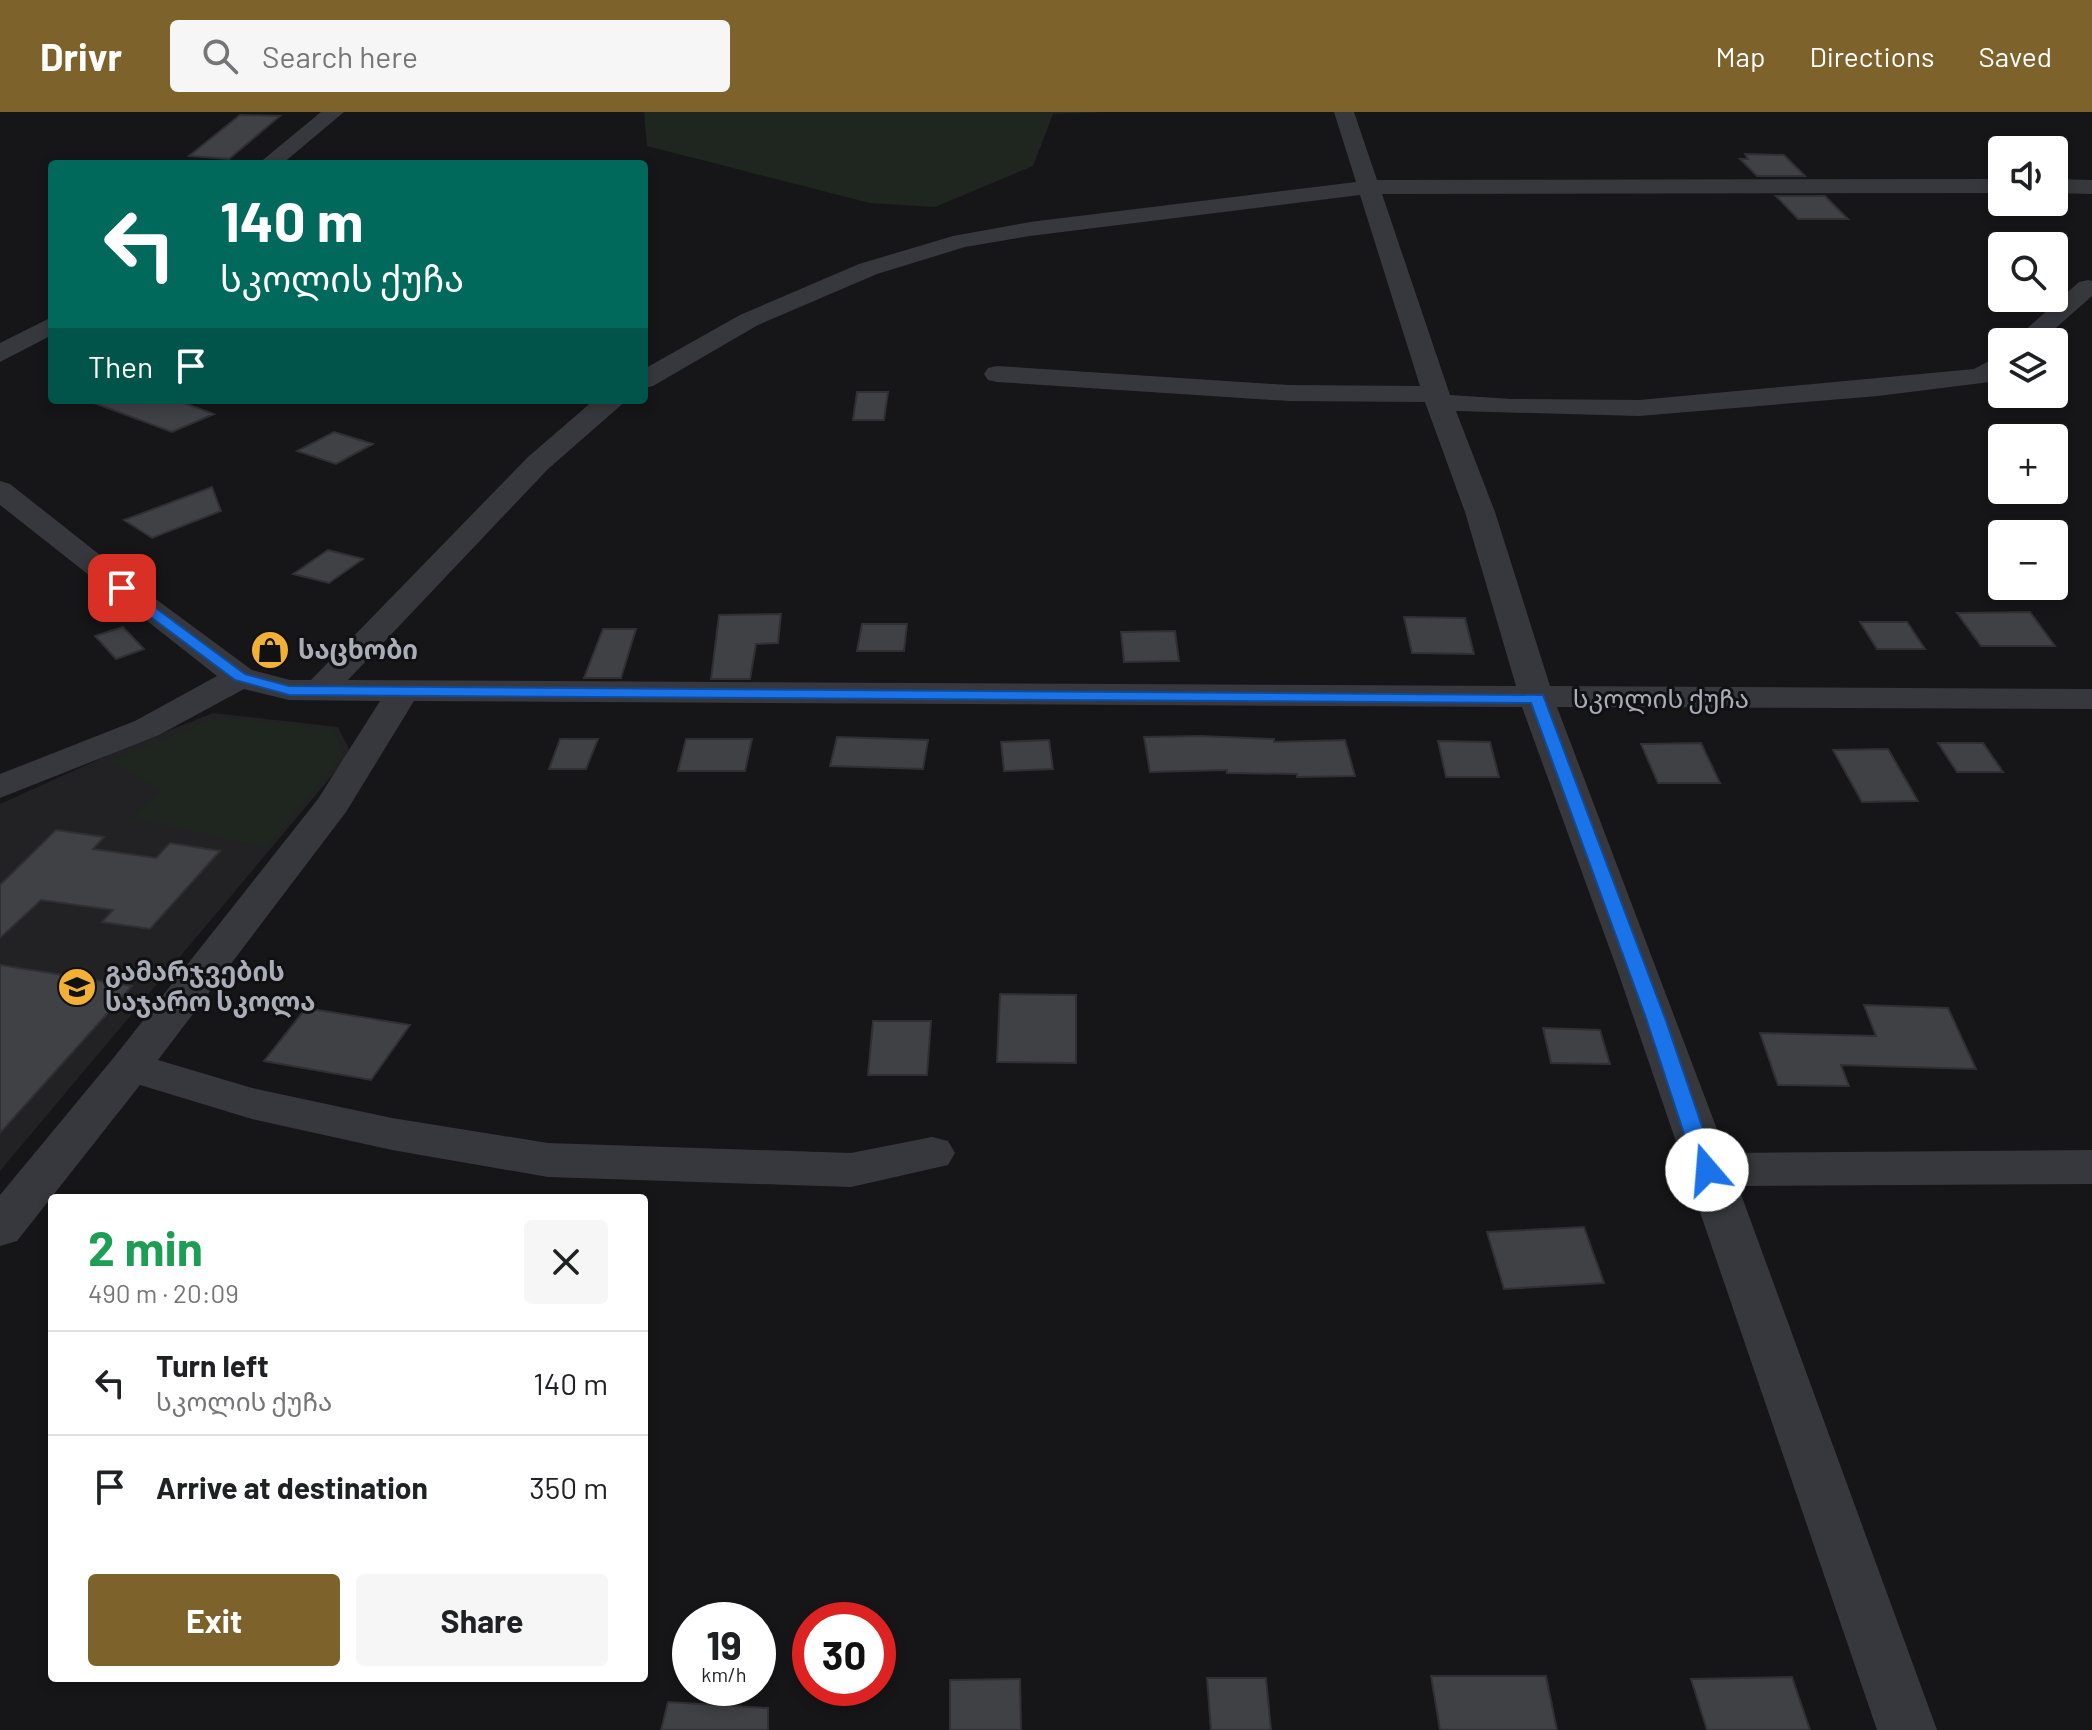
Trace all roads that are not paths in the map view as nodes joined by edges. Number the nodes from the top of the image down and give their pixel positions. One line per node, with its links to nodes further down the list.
1 (334, 112): 3 (street)
2 (1344, 112): 6 (street)
3 (274, 160)
4 (1988, 186): 6 (street)
5 (2068, 186): 7 (street)
6 (1370, 187): 14 (street); 15 (street)
7 (2092, 187)
8 (2088, 287): 10 (street)
9 (48, 327): 11 (street)
10 (2041, 328)
11 (0, 354)
12 (1988, 371): 15 (street)
13 (997, 374): 15 (street)
14 (648, 378)
15 (1438, 398): 21 (street)
16 (607, 404): 19 (street)
17 (0, 490): 18 (street, სკოლის ქუჩა)
18 (240, 677): 19 (street, სკოლის ქუჩა); 23 (street)
19 (319, 691): 20 (street, სკოლის ქუჩა)
20 (403, 691): 21 (street, სკოლის ქუჩა); 24 (street)
21 (1537, 699): 22 (street, სკოლის ქუჩა); 27 (street)
22 (2092, 699)
23 (0, 787)
24 (130, 1067): 25 (street); 28 (street)
25 (932, 1153)
26 (2092, 1167): 27 (street)
27 (1707, 1170): 29 (street)
28 (0, 1228)
29 (1907, 1730)

